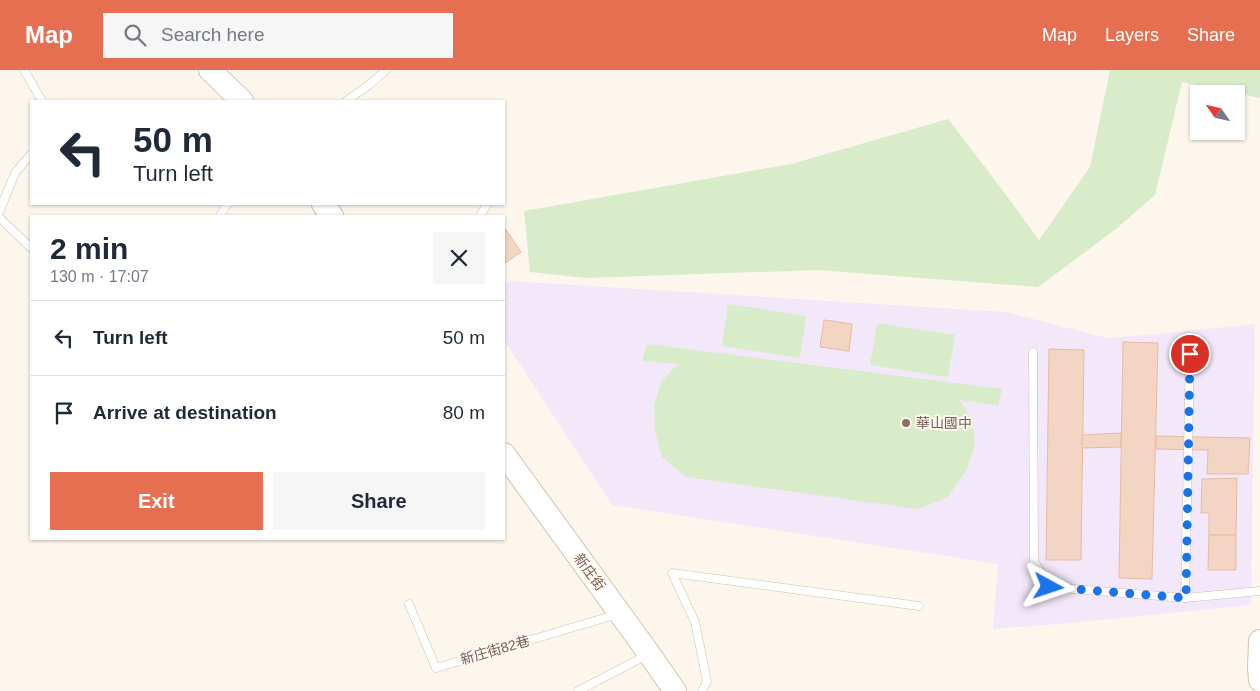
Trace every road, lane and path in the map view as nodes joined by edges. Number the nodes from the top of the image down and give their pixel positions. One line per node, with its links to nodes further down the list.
1 (24, 70): 4 (lane)
2 (210, 70): 5 (street)
3 (386, 70): 6 (lane)
4 (41, 100)
5 (241, 100)
6 (347, 100)
7 (30, 155): 8 (lane)
8 (0, 210)
9 (0, 218): 10 (lane)
10 (30, 247)
11 (1033, 352): 15 (lane)
12 (1190, 354): 15 (lane)
13 (505, 455): 18 (street, 新庄街)
14 (1260, 590): 15 (lane)
15 (1186, 598)
16 (409, 604): 18 (lane, 新庄街82巷)
17 (920, 606): 24 (lane)
18 (620, 614): 20 (street, 新庄街)
19 (1260, 641): 21 (street)
20 (649, 654): 22 (lane); 23 (street, 新庄街)
21 (1260, 680)
22 (584, 690)
23 (675, 691)
24 (702, 691)

